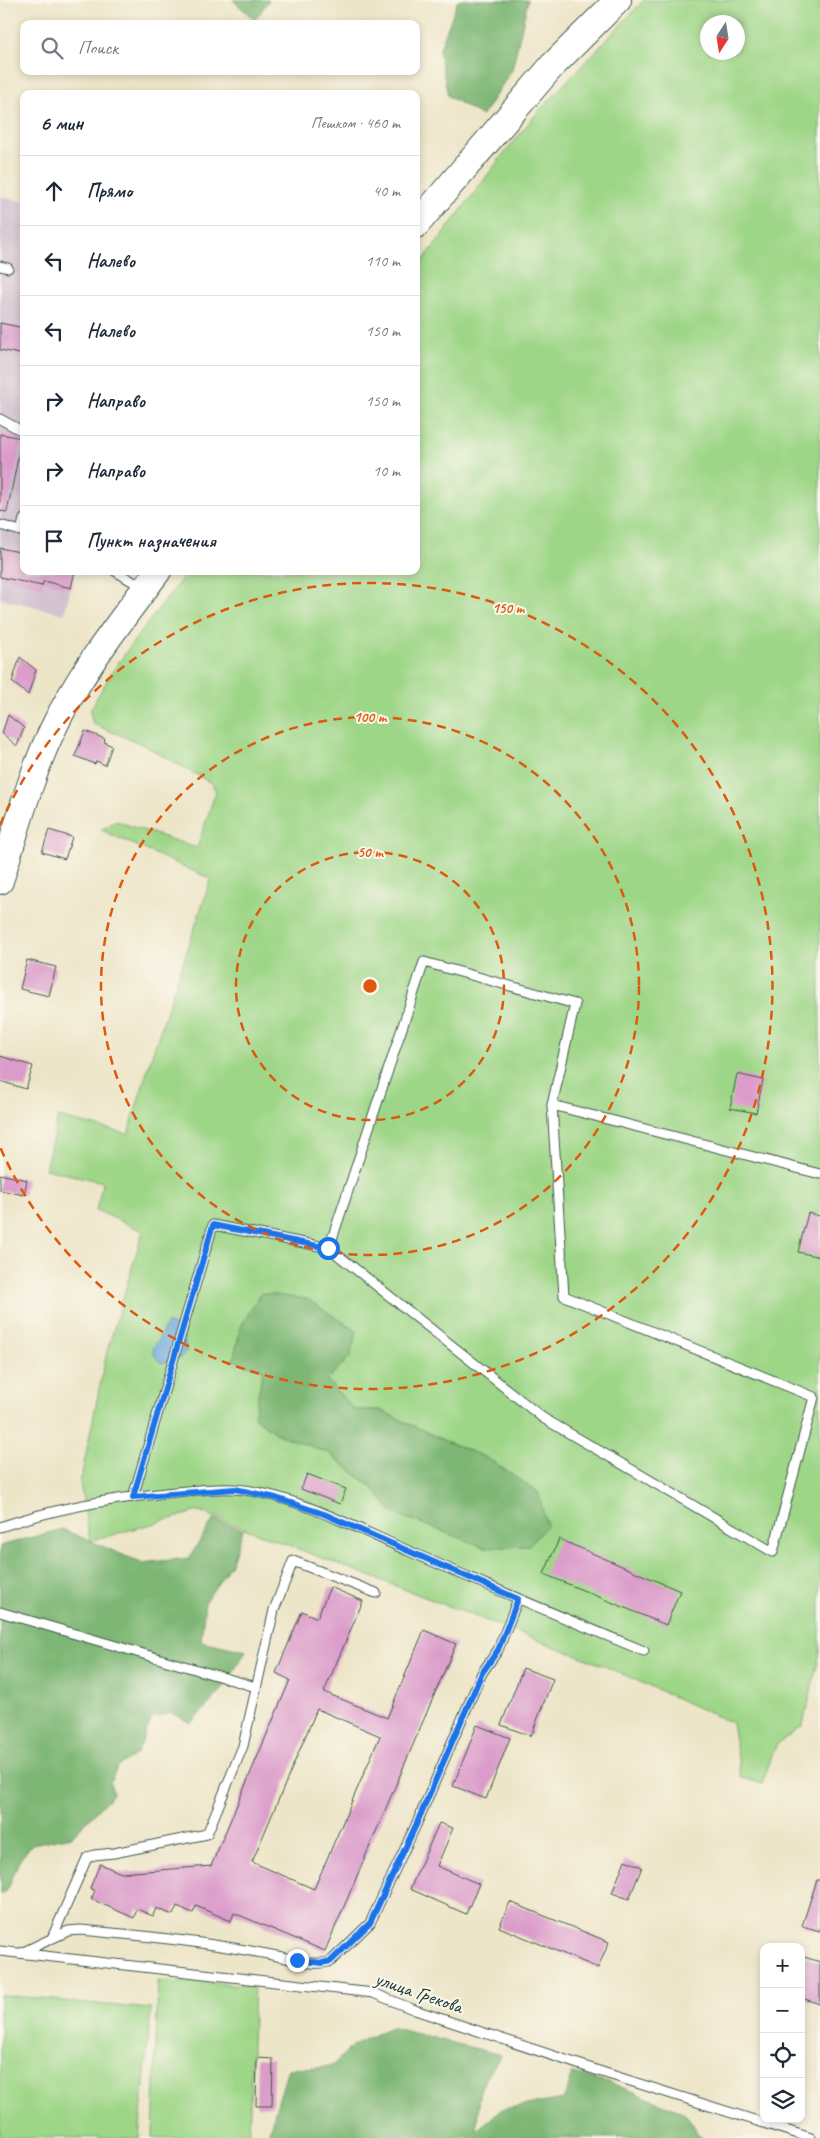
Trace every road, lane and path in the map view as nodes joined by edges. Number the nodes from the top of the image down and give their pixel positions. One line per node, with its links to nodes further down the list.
1 (618, 0): 2 (main road)
2 (420, 220)
3 (0, 419): 4 (lane)
4 (20, 430)
5 (0, 525): 6 (lane)
6 (20, 531)
7 (131, 575): 8 (lane)
8 (151, 580): 9 (main road)
9 (0, 880)
10 (552, 1105): 11 (lane); 12 (lane); 12 (lane)
11 (820, 1174)
12 (328, 1248): 13 (lane)
13 (133, 1497): 14 (lane); 16 (lane)
14 (0, 1527)
15 (376, 1593): 19 (lane)
16 (518, 1599): 18 (lane); 20 (lane)
17 (0, 1612): 19 (lane)
18 (644, 1651)
19 (256, 1687): 20 (lane)
20 (52, 1938): 22 (lane)
21 (0, 1950): 22 (lane, улица Грекова)
22 (21, 1953): 23 (lane, улица Грекова)
23 (811, 2138)

